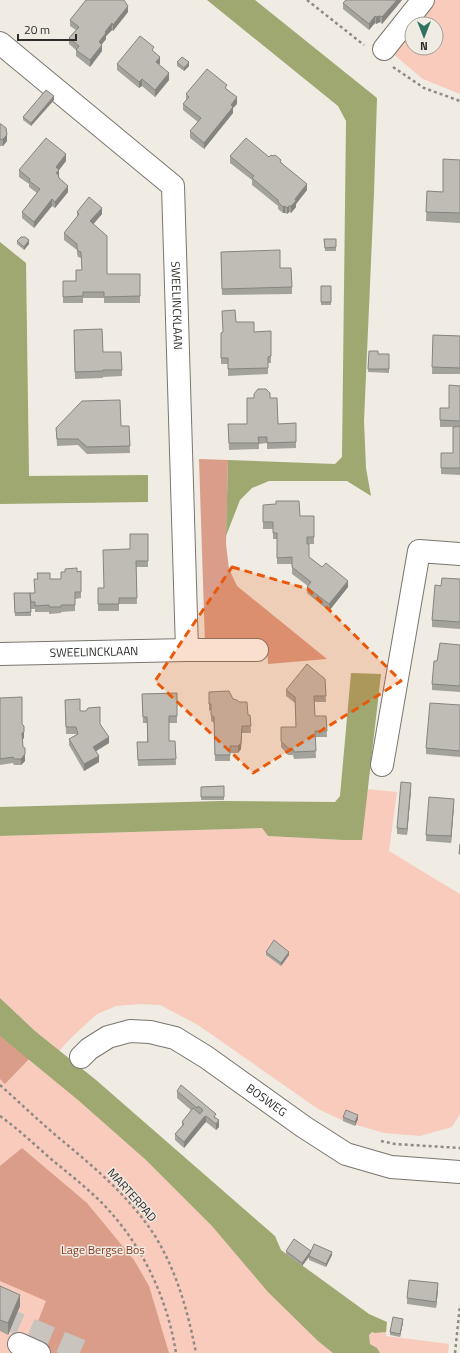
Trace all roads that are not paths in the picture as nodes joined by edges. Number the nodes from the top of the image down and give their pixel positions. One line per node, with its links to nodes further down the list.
1 (422, 0): 3 (street)
2 (0, 43): 5 (street, SWEELINCKLAAN)
3 (381, 54)
4 (460, 554): 8 (street)
5 (187, 650): 6 (street, SWEELINCKLAAN); 7 (street, SWEELINCKLAAN)
6 (257, 650)
7 (0, 654)
8 (382, 765)
9 (81, 1057): 10 (street, BOSWEG)
10 (460, 1172)
11 (19, 1344): 12 (street)
12 (39, 1353)

